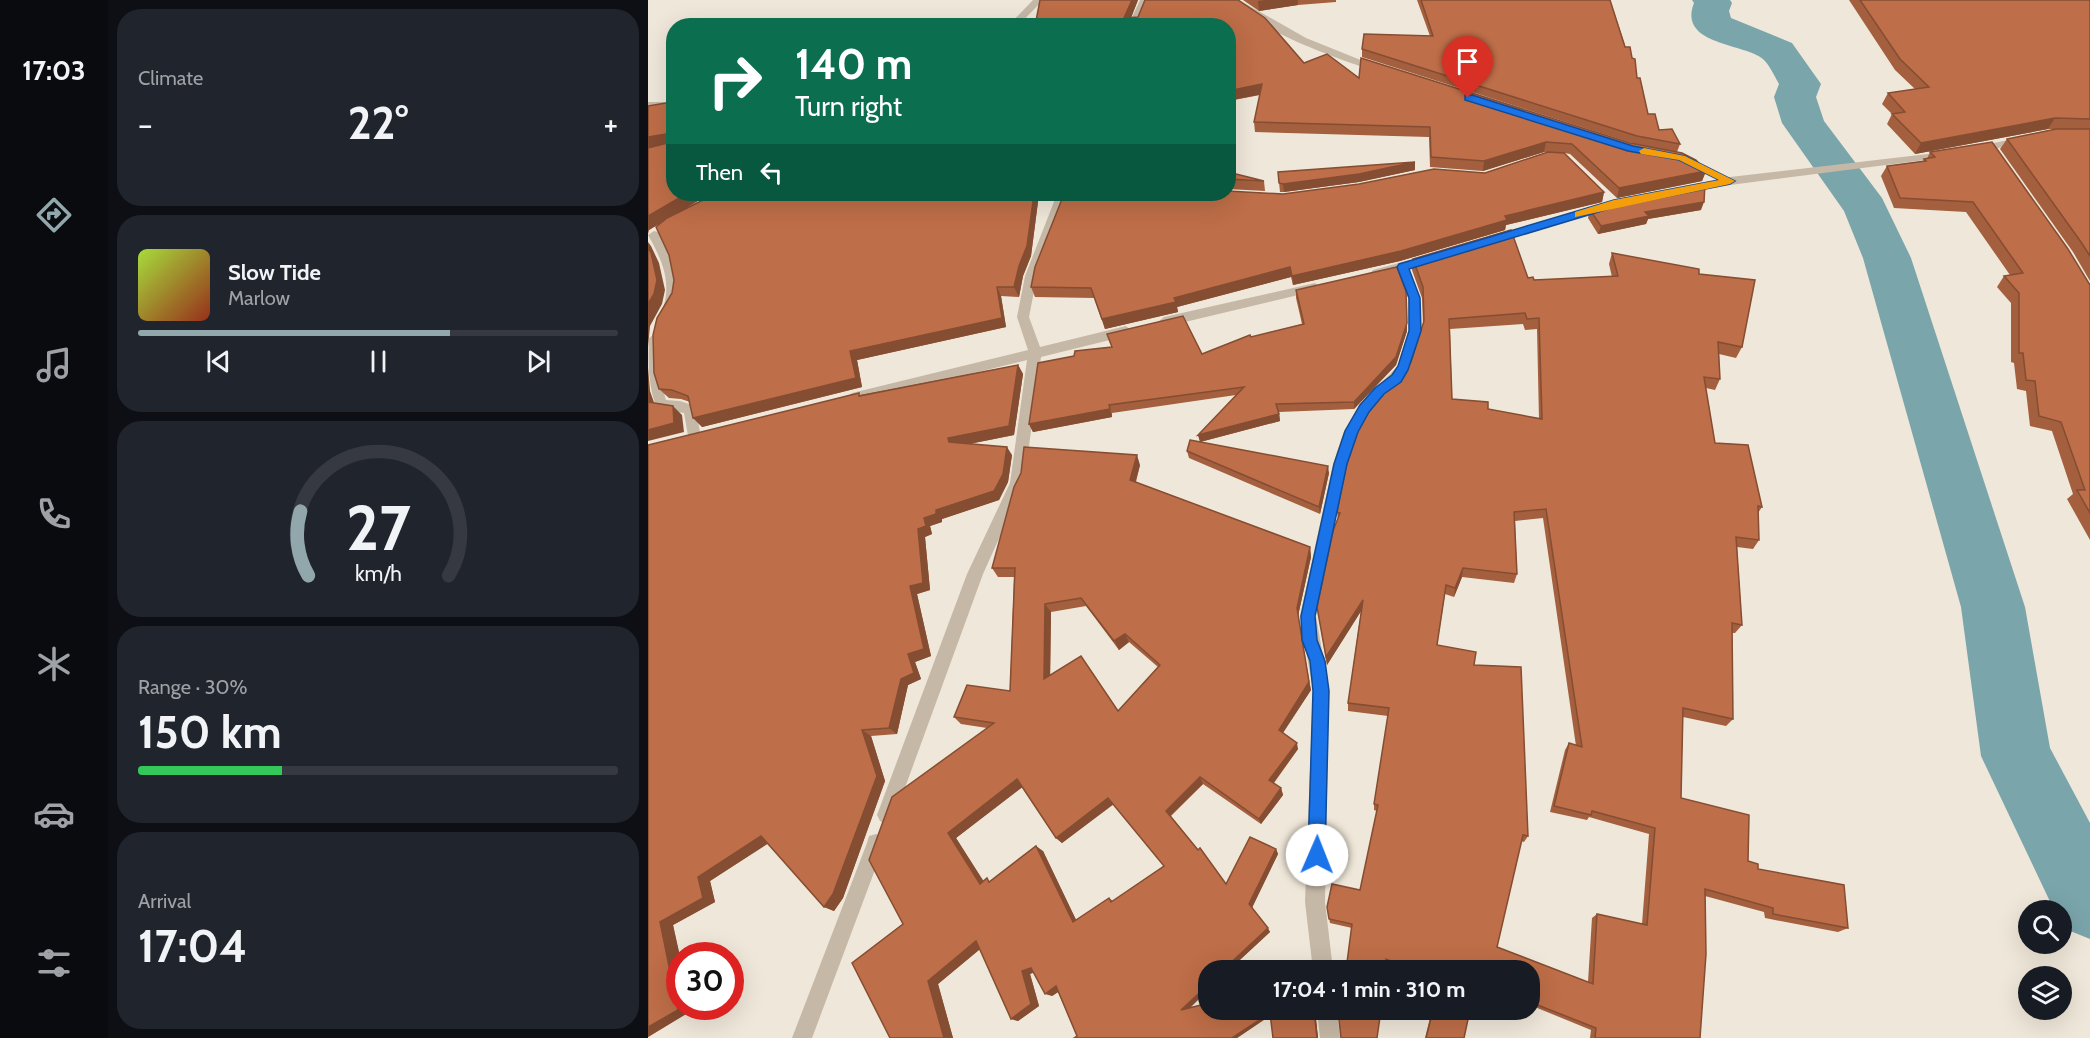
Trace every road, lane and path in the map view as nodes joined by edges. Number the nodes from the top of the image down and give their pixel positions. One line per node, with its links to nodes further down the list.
1 (1038, 0): 4 (street)
2 (1145, 0): 5 (street)
3 (1233, 0): 6 (street)
4 (1020, 18)
5 (1137, 18)
6 (1392, 74)
7 (648, 105): 8 (street)
8 (666, 105)
9 (2037, 137): 11 (street)
10 (1712, 174): 11 (street)
11 (1730, 181): 14 (street)
12 (1061, 201): 19 (street)
13 (655, 234): 21 (street)
14 (1480, 243)
15 (1447, 253): 16 (street)
16 (1402, 267): 17 (street); 22 (street)
17 (1368, 275)
18 (1334, 283): 19 (street)
19 (1035, 352): 20 (street); 24 (street)
20 (838, 401)
21 (711, 433)
22 (1322, 960)
23 (1328, 1020): 25 (street)
24 (802, 1038)
25 (1330, 1038)

